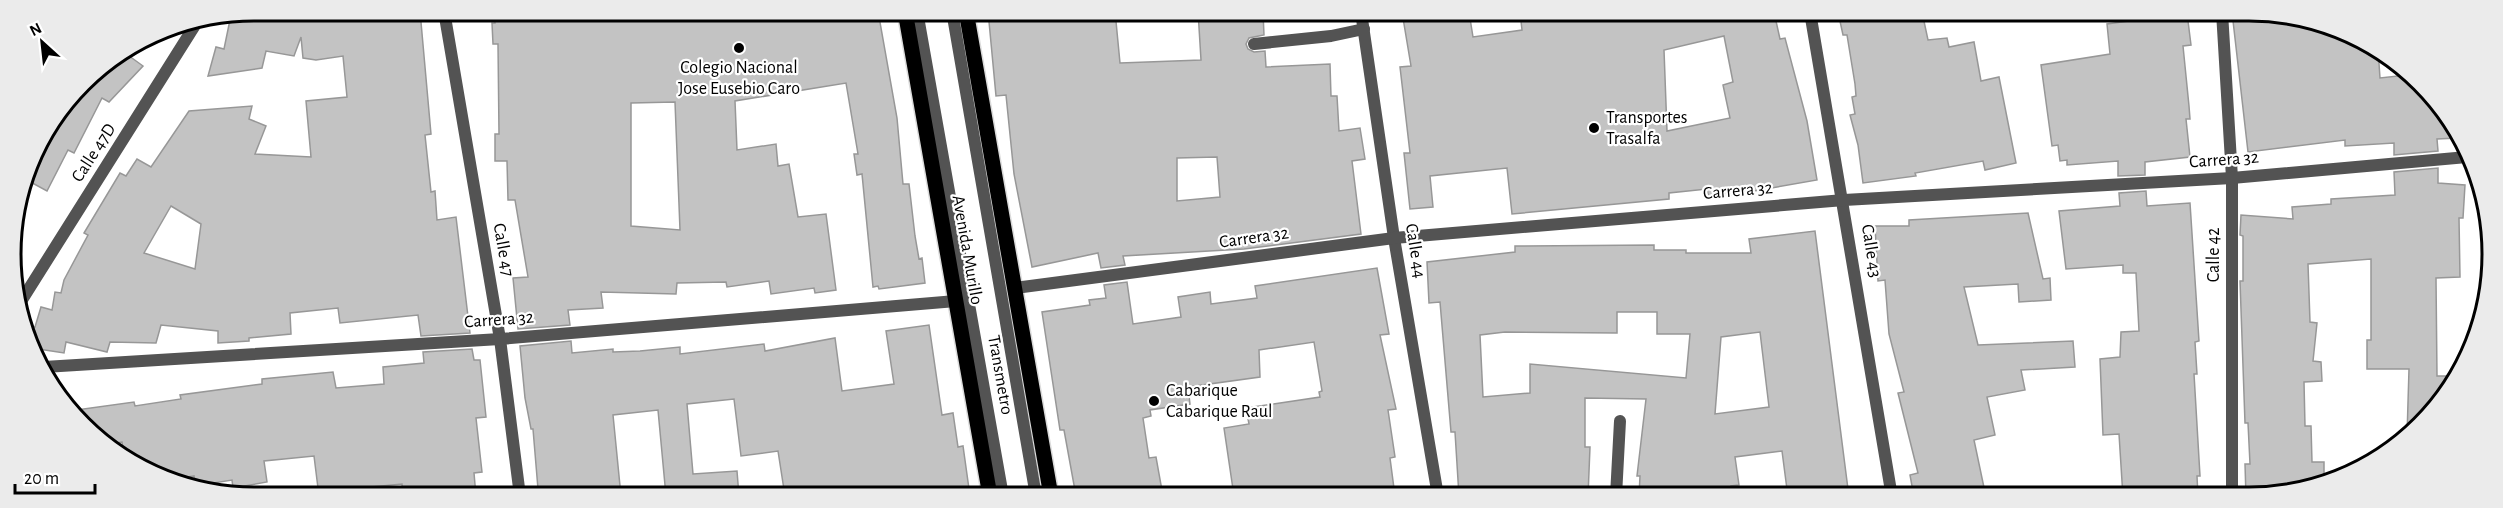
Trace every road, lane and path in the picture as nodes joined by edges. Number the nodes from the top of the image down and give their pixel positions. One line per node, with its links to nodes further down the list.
1 (446, 21): 19 (street, Calle 47)
2 (907, 21): 18 (main road, Avenida Murillo)
3 (919, 21): 24 (street, Transmetro)
4 (954, 21): 25 (street, Transmetro)
5 (968, 21): 16 (main road)
6 (1363, 21): 10 (street, Calle 44)
7 (1812, 21): 14 (street, Calle 43)
8 (2223, 21): 13 (street, Calle 42)
9 (192, 29): 17 (street, Calle 47D)
10 (1364, 29): 11 (street); 15 (street, Calle 44)
11 (1254, 44)
12 (2461, 158): 13 (street, Carrera 32)
13 (2232, 178): 14 (street, Carrera 32); 30 (street, Calle 42)
14 (1844, 200): 15 (street, Carrera 32); 29 (street, Calle 43)
15 (1394, 238): 16 (street, Carrera 32); 27 (street, Calle 44)
16 (1015, 288): 26 (main road)
17 (25, 296)
18 (956, 301): 19 (street, Carrera 32); 23 (main road, Avenida Murillo)
19 (500, 339): 20 (street, Carrera 32); 22 (street, Calle 47)
20 (50, 367)
21 (1620, 421): 28 (street)
22 (519, 487)
23 (988, 487)
24 (1001, 487)
25 (1034, 487)
26 (1049, 487)
27 (1436, 487)
28 (1617, 487)
29 (1890, 487)
30 (2232, 487)

